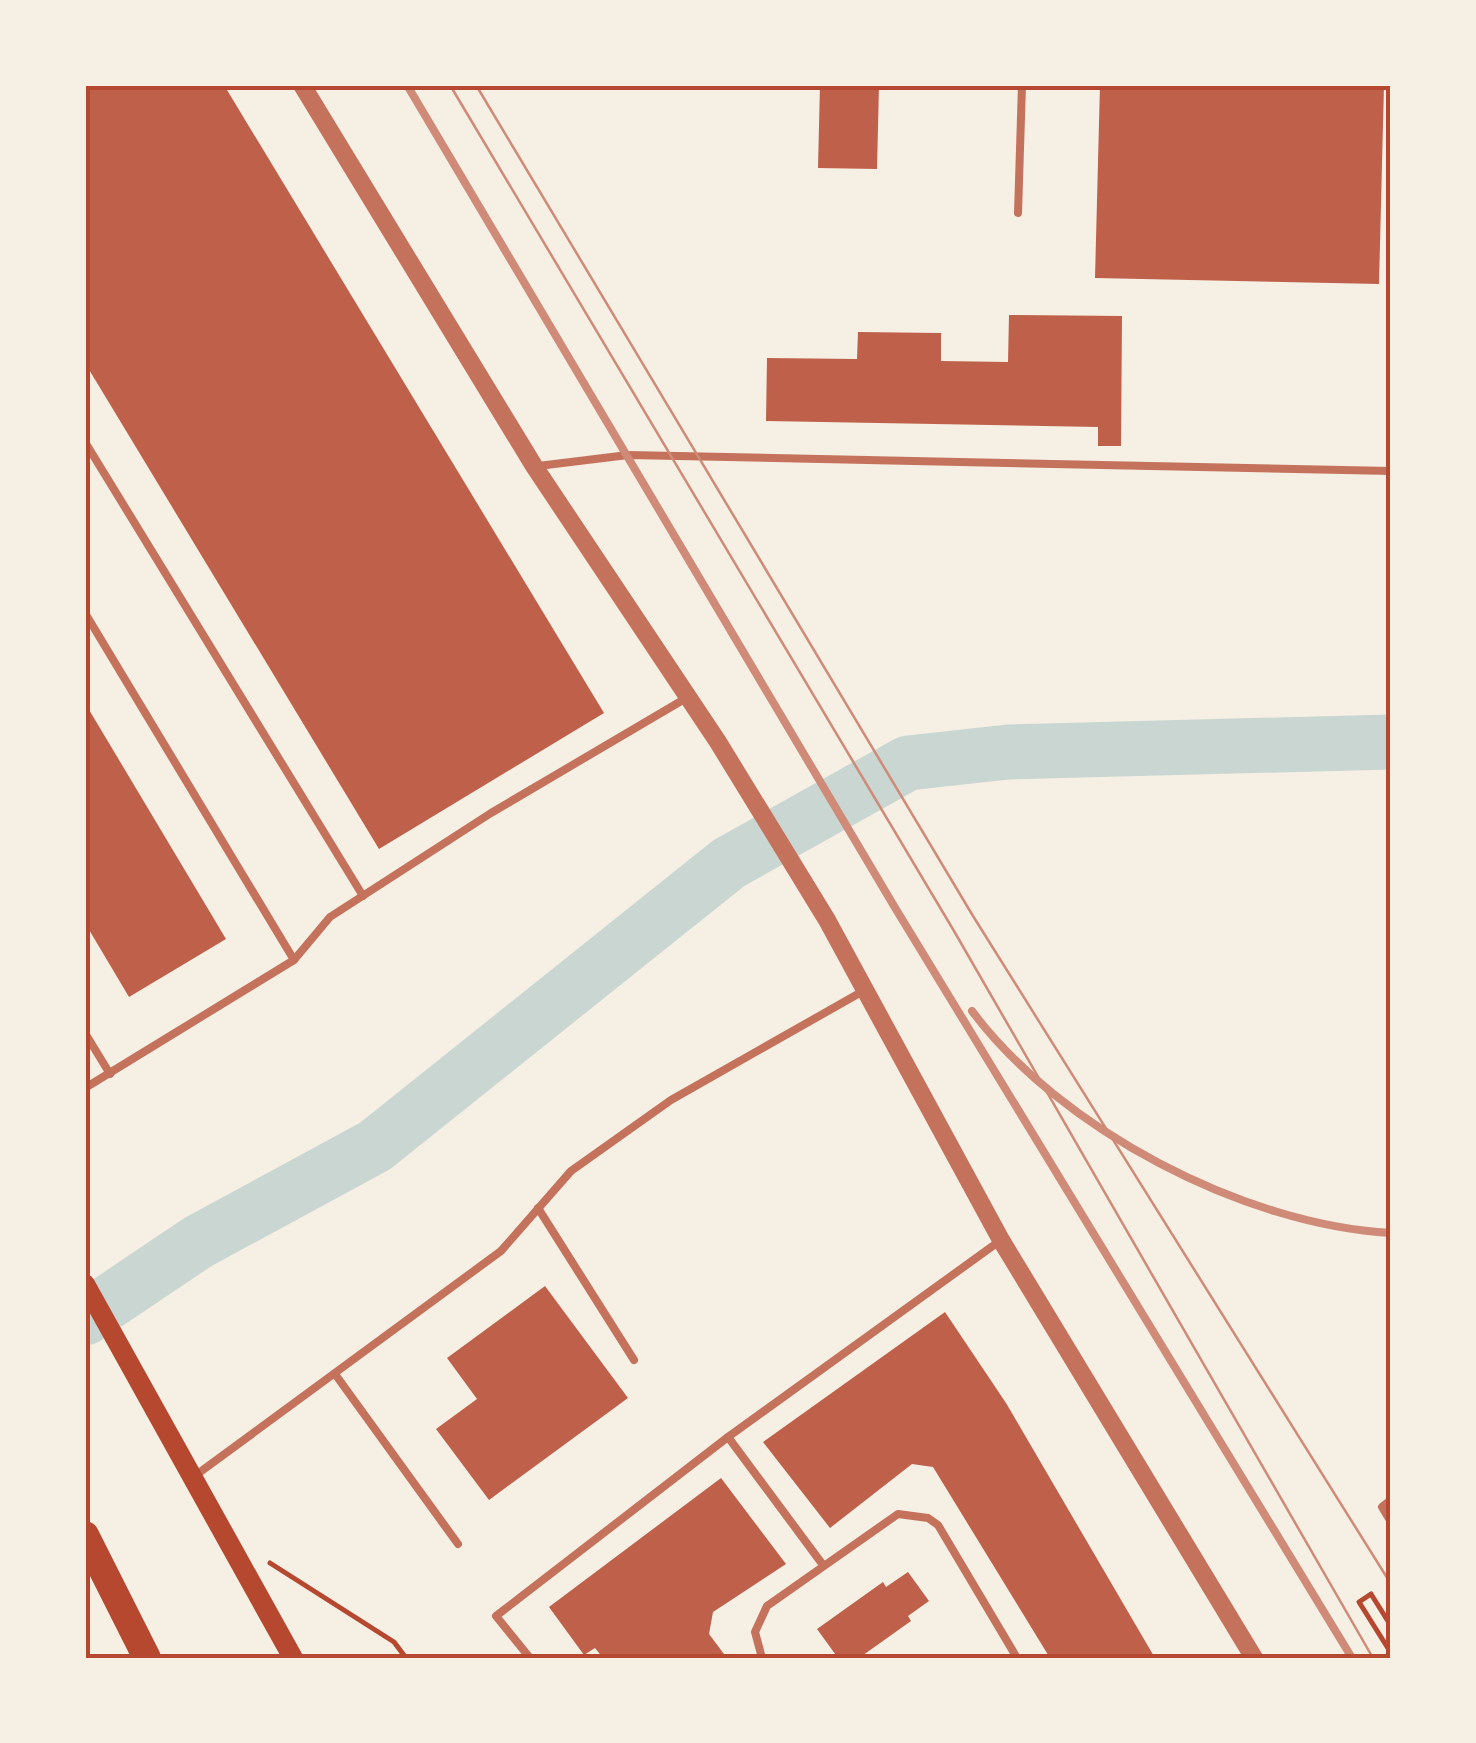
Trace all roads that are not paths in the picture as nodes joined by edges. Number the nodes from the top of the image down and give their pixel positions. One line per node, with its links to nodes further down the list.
1 (302, 85): 5 (street)
2 (1022, 85): 3 (lane)
3 (1018, 213)
4 (85, 442): 9 (lane)
5 (534, 466): 6 (lane); 8 (street)
6 (1391, 471)
7 (85, 612): 10 (lane)
8 (688, 698): 9 (lane); 11 (street)
9 (363, 896): 10 (lane)
10 (294, 960): 13 (lane)
11 (865, 990): 15 (lane); 16 (street)
12 (85, 1033): 13 (lane)
13 (110, 1074): 14 (lane)
14 (85, 1088)
15 (538, 1208): 18 (lane); 19 (lane)
16 (1001, 1240): 20 (lane); 32 (street)
17 (85, 1284): 21 (main road)
18 (634, 1360)
19 (335, 1374): 21 (lane); 25 (lane)
20 (728, 1437): 26 (lane); 29 (lane)
21 (191, 1479): 28 (main road)
22 (1391, 1500): 23 (lane)
23 (1391, 1522)
24 (85, 1535): 27 (highway)
25 (458, 1544)
26 (823, 1565): 30 (lane); 31 (lane)
27 (146, 1658)
28 (293, 1658)
29 (530, 1658)
30 (762, 1658)
31 (1017, 1658)
32 (1254, 1658)

